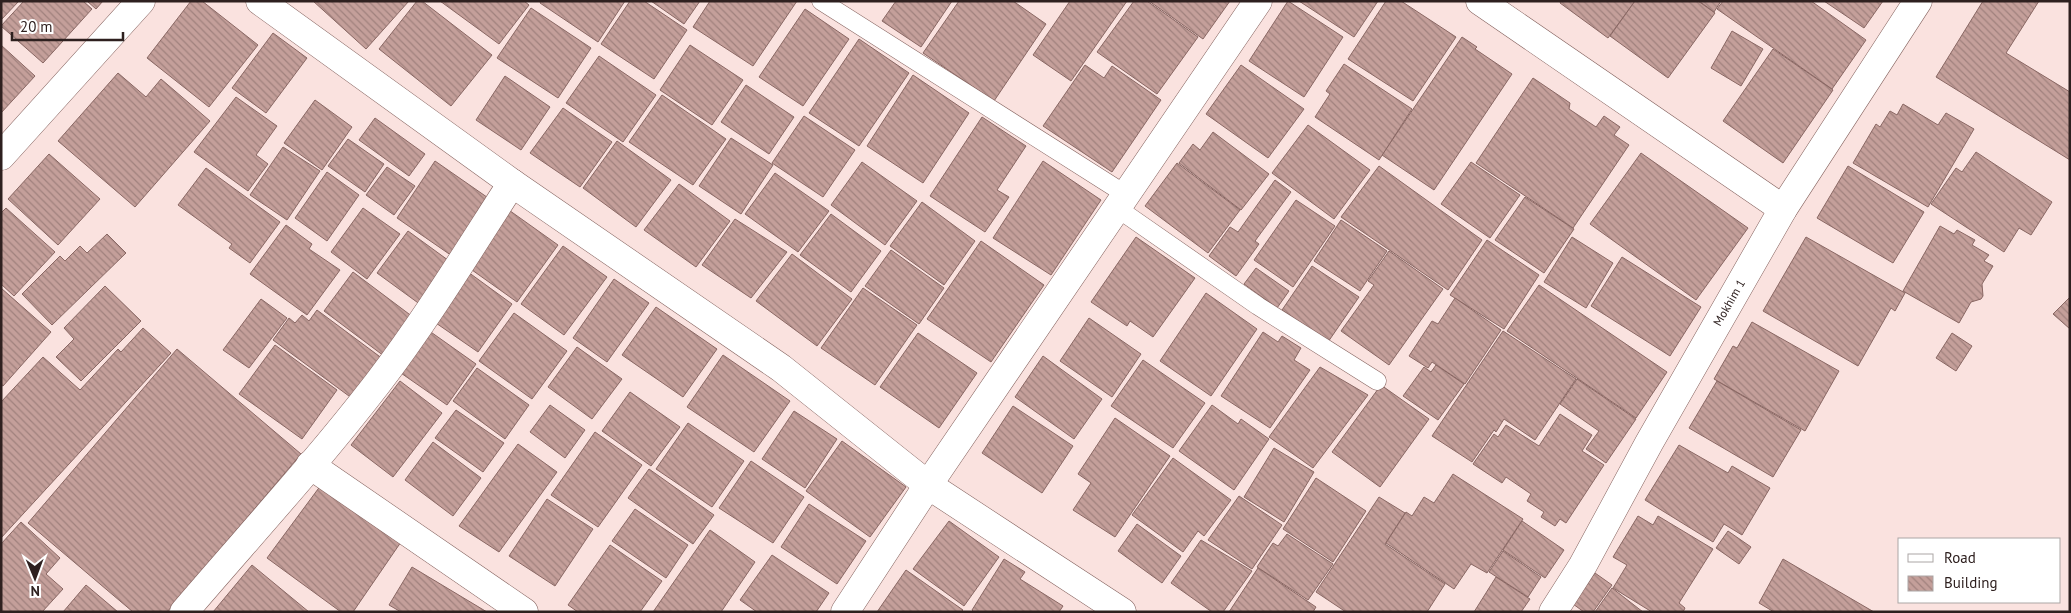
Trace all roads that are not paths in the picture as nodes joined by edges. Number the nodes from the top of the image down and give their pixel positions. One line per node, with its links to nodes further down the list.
1 (142, 1): 7 (street)
2 (260, 1): 8 (street)
3 (821, 1): 9 (lane)
4 (1258, 1): 9 (street)
5 (1480, 1): 10 (street)
6 (1918, 1): 10 (street, Mokhim 1)
7 (1, 156)
8 (512, 184): 12 (street); 13 (street)
9 (1121, 201): 11 (lane); 13 (street)
10 (1783, 209): 18 (street, Mokhim 1)
11 (1377, 381)
12 (310, 465): 14 (street); 15 (street)
13 (928, 485): 16 (street); 17 (street)
14 (184, 612)
15 (524, 612)
16 (846, 612)
17 (1122, 612)
18 (1553, 612)

